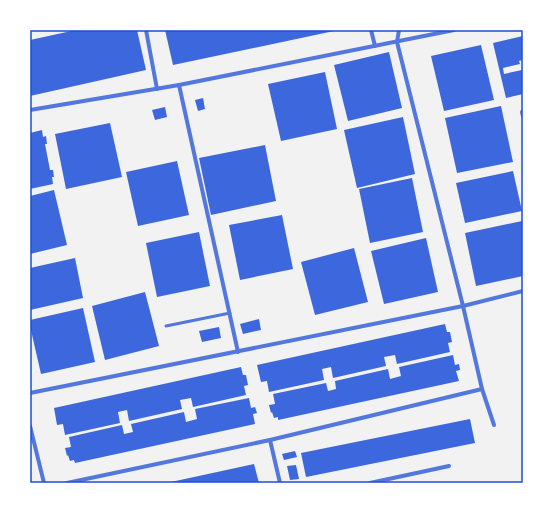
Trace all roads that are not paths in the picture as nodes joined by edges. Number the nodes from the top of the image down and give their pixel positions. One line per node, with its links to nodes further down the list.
1 (146, 30): 8 (street)
2 (371, 30): 6 (street)
3 (399, 30): 5 (street)
4 (454, 30): 5 (street)
5 (397, 42): 6 (street); 11 (street)
6 (375, 46): 7 (street)
7 (179, 85): 8 (street); 12 (street)
8 (157, 89): 9 (street)
9 (30, 110)
10 (523, 291): 11 (street)
11 (463, 306): 14 (street); 15 (street)
12 (230, 313): 13 (lane); 14 (street)
13 (166, 326)
14 (238, 352): 16 (street)
15 (482, 389): 17 (street); 19 (street)
16 (30, 393)
17 (494, 425)
18 (30, 426): 21 (street)
19 (270, 440): 22 (street); 23 (street)
20 (449, 466): 24 (street)
21 (44, 483)
22 (67, 483)
23 (280, 483)
24 (370, 483)

